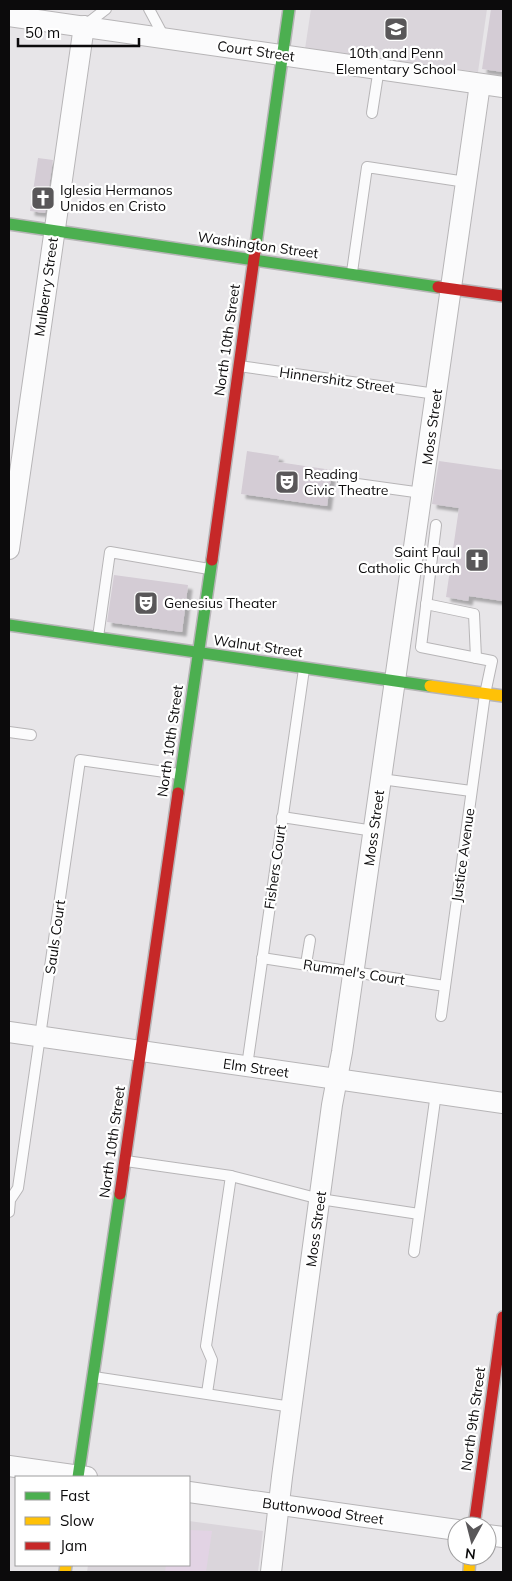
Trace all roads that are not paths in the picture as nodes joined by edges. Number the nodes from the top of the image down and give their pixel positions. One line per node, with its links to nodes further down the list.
1 (106, 9): 5 (lane)
2 (149, 9): 6 (lane)
3 (289, 9): 7 (street, North 10th Street)
4 (9, 16): 5 (street, Court Street)
5 (84, 26): 6 (street, Court Street); 14 (street, Mulberry Street)
6 (164, 38): 7 (street, Court Street)
7 (283, 55): 8 (street, Court Street); 15 (street, North 10th Street)
8 (379, 68): 9 (street, Court Street); 11 (lane)
9 (480, 84): 10 (street, Court Street); 12 (street, Moss Street)
10 (503, 87)
11 (372, 113)
12 (466, 182): 16 (lane); 17 (street, Moss Street)
13 (9, 224): 14 (street, Washington Street)
14 (54, 230): 15 (street, Washington Street); 25 (street, Mulberry Street)
15 (253, 260): 16 (street, Washington Street); 19 (street, North 10th Street)
16 (352, 274): 17 (street, Washington Street)
17 (451, 288): 18 (street, Washington Street); 20 (street, Moss Street)
18 (503, 296)
19 (238, 366): 20 (lane, Hinnershitz Street); 26 (street, North 10th Street)
20 (436, 394): 22 (street, Moss Street)
21 (343, 482): 22 (lane)
22 (422, 493): 24 (street, Moss Street)
23 (436, 525): 24 (lane)
24 (425, 537): 27 (lane); 33 (street, Moss Street)
25 (9, 549)
26 (209, 569): 29 (lane); 30 (street, North 10th Street)
27 (426, 604): 31 (lane); 31 (lane)
28 (9, 625): 29 (street, Walnut Street)
29 (98, 638): 30 (street, Walnut Street)
30 (198, 652): 32 (street, Walnut Street); 38 (street, North 10th Street)
31 (476, 658): 34 (lane, Justice Avenue)
32 (304, 668): 33 (street, Walnut Street); 41 (lane, Fishers Court)
33 (396, 681): 34 (street, Walnut Street); 39 (street, Moss Street)
34 (485, 694): 35 (street, Walnut Street); 40 (lane, Justice Avenue)
35 (503, 696)
36 (9, 732): 37 (lane)
37 (32, 735)
38 (181, 774): 50 (lane, Sauls Court); 51 (street, North 10th Street)
39 (381, 779): 40 (lane); 42 (street, Moss Street)
40 (471, 791): 47 (lane, Justice Avenue)
41 (282, 817): 42 (lane); 44 (lane, Fishers Court)
42 (374, 831): 46 (street, Moss Street)
43 (310, 940): 45 (lane)
44 (262, 958): 45 (lane, Rummel's Court); 52 (lane, Fishers Court)
45 (306, 964): 46 (lane, Rummel's Court)
46 (354, 971): 47 (lane, Rummel's Court); 53 (street, Moss Street)
47 (445, 986): 48 (lane, Justice Avenue)
48 (441, 1016)
49 (9, 1032): 50 (street, Elm Street)
50 (40, 1037): 51 (street, Elm Street); 59 (lane, Sauls Court)
51 (141, 1051): 52 (street, Elm Street); 56 (street, North 10th Street)
52 (247, 1066): 53 (street, Elm Street)
53 (337, 1079): 54 (street, Elm Street); 58 (street, Moss Street)
54 (436, 1093): 55 (street, Elm Street); 60 (lane)
55 (503, 1102)
56 (125, 1161): 57 (lane); 63 (street, North 10th Street)
57 (231, 1176): 58 (lane); 64 (lane)
58 (320, 1200): 60 (lane); 65 (street, Moss Street)
59 (9, 1212)
60 (419, 1214): 61 (lane)
61 (414, 1252)
62 (503, 1316): 71 (street, North 9th Street)
63 (93, 1376): 64 (lane); 68 (street, North 10th Street)
64 (208, 1393): 65 (lane)
65 (292, 1407): 70 (street, Moss Street)
66 (9, 1466): 67 (street)
67 (74, 1476)
68 (81, 1476)
69 (190, 1492): 70 (street, Buttonwood Street)
70 (279, 1505): 72 (street, Buttonwood Street); 73 (street, Moss Street)
71 (475, 1516)
72 (447, 1529)
73 (271, 1572)

